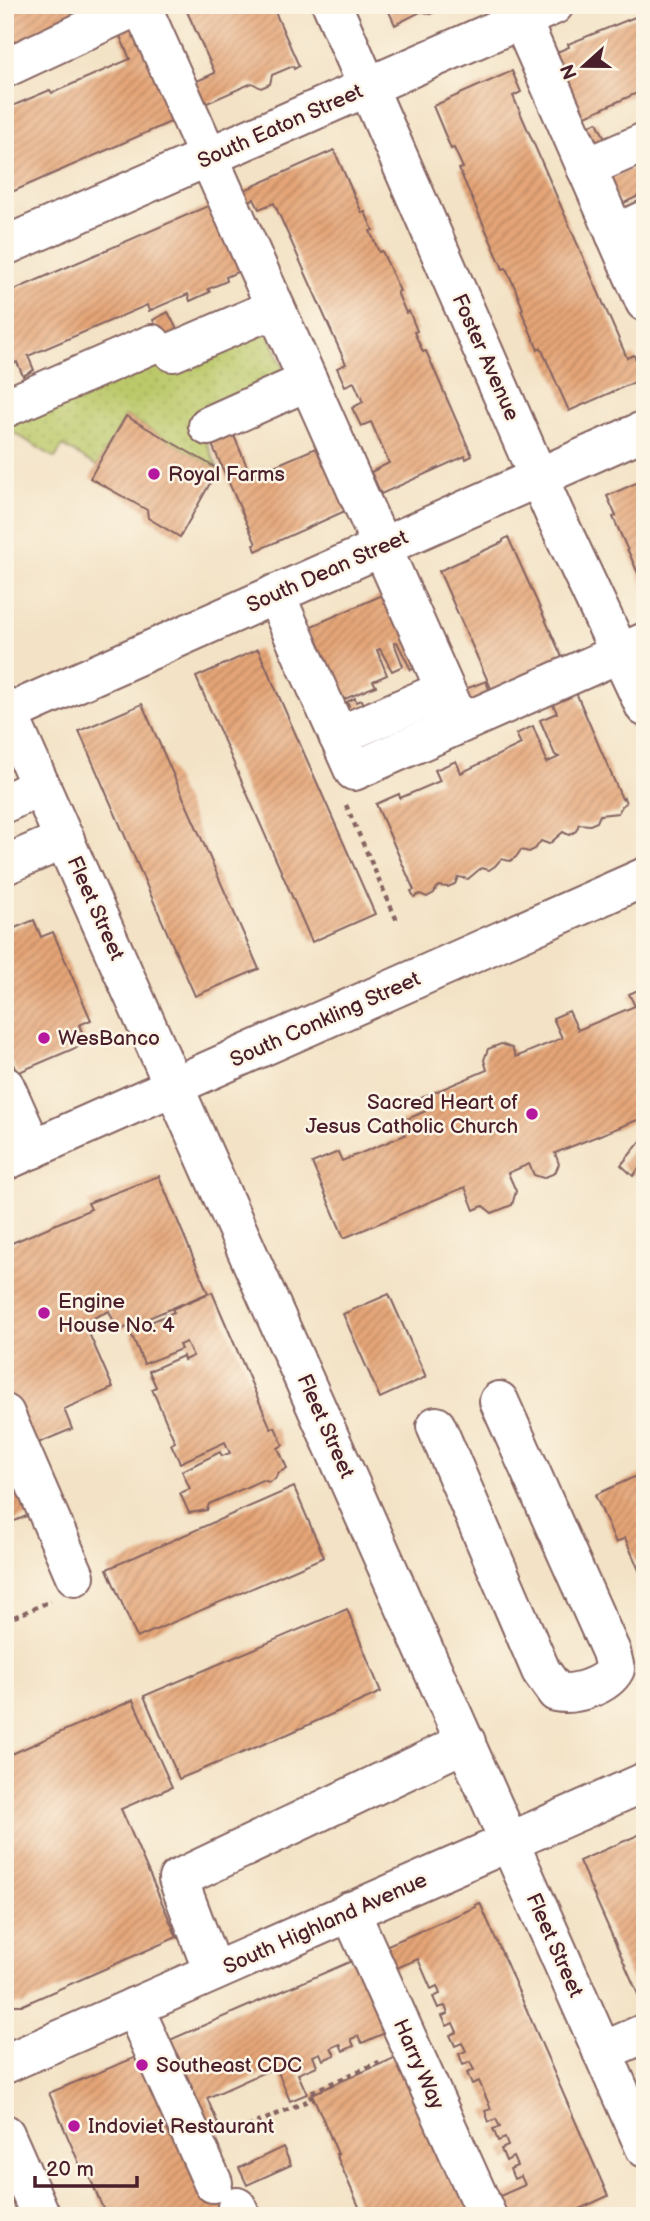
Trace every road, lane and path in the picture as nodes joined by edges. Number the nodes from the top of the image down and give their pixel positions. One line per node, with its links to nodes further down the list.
1 (140, 5): 4 (street); 7 (street)
2 (332, 5): 5 (street, Foster Avenue)
3 (530, 10): 5 (street, South Eaton Street); 8 (street)
4 (5, 68)
5 (368, 87): 7 (street, South Eaton Street); 17 (street, Foster Avenue)
6 (645, 142): 8 (street)
7 (208, 157): 10 (street, South Eaton Street); 12 (street)
8 (586, 168): 9 (street)
9 (630, 227): 11 (street)
10 (5, 246)
11 (645, 302)
12 (275, 307): 13 (street); 14 (street)
13 (308, 381): 15 (street); 18 (street)
14 (5, 408)
15 (208, 426)
16 (645, 429): 17 (street, South Dean Street)
17 (538, 477): 18 (street, South Dean Street); 20 (street, Foster Avenue)
18 (382, 546): 19 (street, South Dean Street); 21 (street)
19 (275, 594): 21 (street); 23 (street, South Dean Street)
20 (632, 648): 21 (street); 22 (street, Foster Avenue)
21 (453, 707)
22 (645, 707)
23 (7, 709): 24 (street, Fleet Street)
24 (41, 786): 25 (street); 26 (street, Fleet Street)
25 (5, 803)
26 (65, 839): 27 (street); 29 (street, Fleet Street)
27 (5, 865)
28 (645, 877): 29 (street, South Conkling Street)
29 (175, 1085): 31 (street, South Conkling Street); 37 (street, Fleet Street)
30 (5, 1086): 31 (street)
31 (19, 1155)
32 (499, 1401): 34 (street)
33 (5, 1414): 35 (street)
34 (436, 1426)
35 (68, 1586): 36 (path)
36 (5, 1621)
37 (466, 1742): 39 (street, Fleet Street); 41 (street)
38 (645, 1782): 39 (street, South Highland Avenue)
39 (509, 1841): 40 (street, South Highland Avenue); 45 (street, Fleet Street)
40 (350, 1911): 41 (street, South Highland Avenue); 44 (street, Harry Way)
41 (214, 1972): 42 (street, South Highland Avenue)
42 (134, 2007): 46 (street, South Highland Avenue); 49 (street)
43 (645, 2034): 45 (street)
44 (411, 2048): 49 (path); 52 (street, Harry Way)
45 (602, 2052): 48 (street, Fleet Street)
46 (5, 2064)
47 (5, 2134): 51 (street)
48 (645, 2148)
49 (197, 2149): 50 (street)
50 (230, 2202)
51 (41, 2216)
52 (487, 2216)

